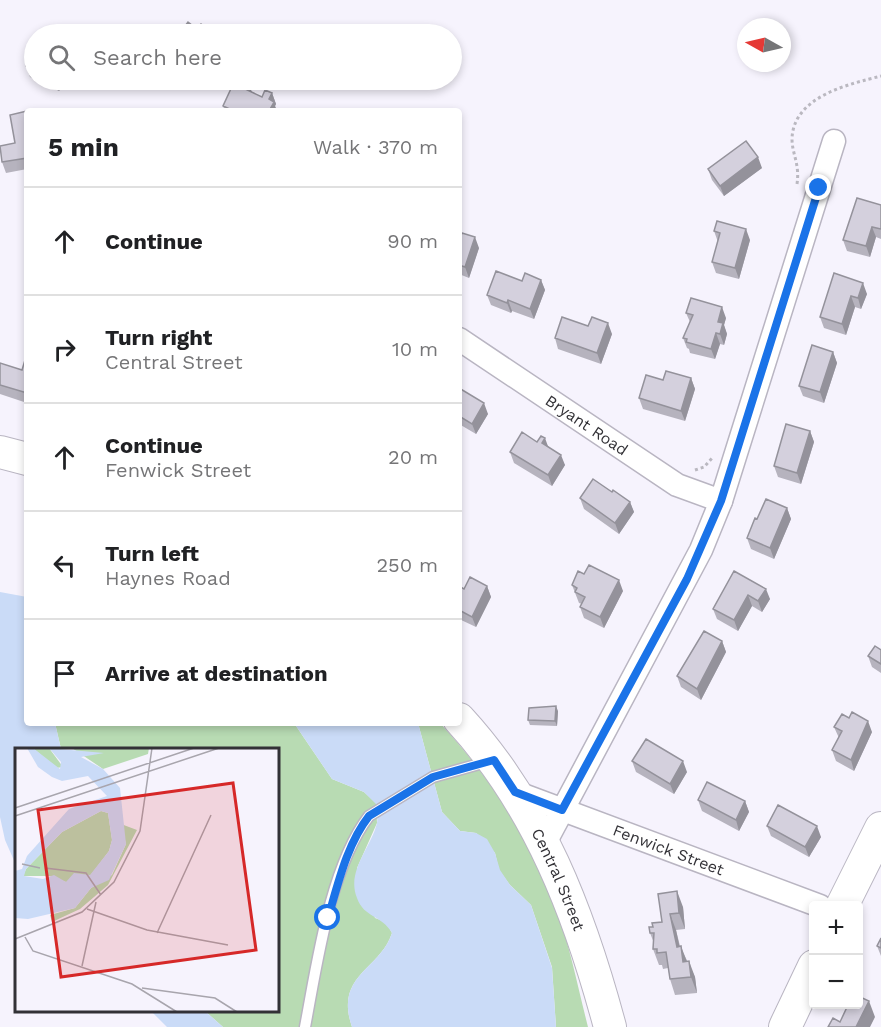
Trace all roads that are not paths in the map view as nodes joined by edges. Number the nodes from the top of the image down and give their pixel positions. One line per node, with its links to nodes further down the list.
1 (834, 141): 5 (street)
2 (462, 341): 5 (street, Bryant Road)
3 (0, 452): 4 (main road)
4 (24, 458)
5 (721, 501): 9 (street)
6 (462, 723): 7 (main road, Central Street)
7 (494, 760): 8 (main road, Central Street); 15 (lane)
8 (515, 792): 9 (street, Fenwick Street); 11 (main road, Central Street)
9 (562, 810): 11 (street); 13 (street, Fenwick Street)
10 (881, 828): 12 (main road)
11 (545, 843): 16 (main road, Central Street)
12 (844, 901)
13 (809, 902)
14 (809, 975): 17 (main road)
15 (305, 1027)
16 (610, 1027)
17 (785, 1027)

